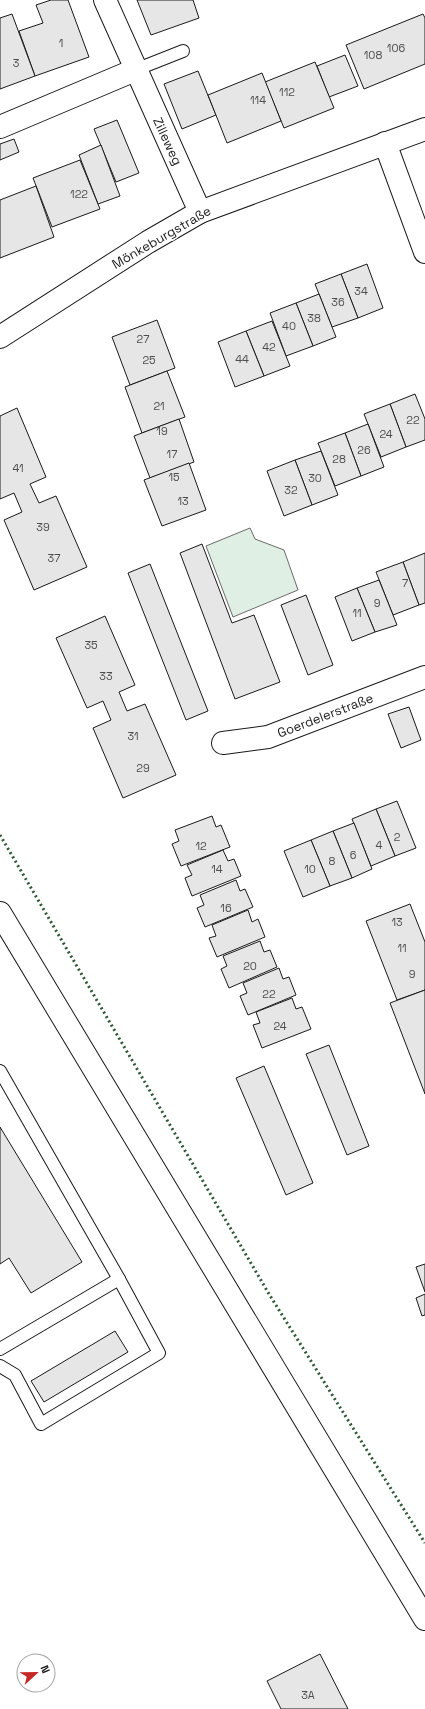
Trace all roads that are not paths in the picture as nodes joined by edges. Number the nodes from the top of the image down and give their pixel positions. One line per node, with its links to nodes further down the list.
1 (106, 0): 3 (street, Zilleweg)
2 (183, 51): 3 (lane)
3 (136, 70): 4 (street); 7 (street, Zilleweg)
4 (0, 127)
5 (425, 128): 6 (street, Mönkeburgstraße)
6 (385, 143): 7 (street, Mönkeburgstraße); 8 (street)
7 (200, 212): 9 (street, Mönkeburgstraße)
8 (424, 247)
9 (0, 337)
10 (425, 677): 11 (street, Goerdelerstraße)
11 (222, 743)
12 (0, 913): 17 (street)
13 (0, 1071): 14 (lane)
14 (119, 1279): 15 (lane); 16 (lane)
15 (0, 1349)
16 (0, 1366)
17 (425, 1619)

